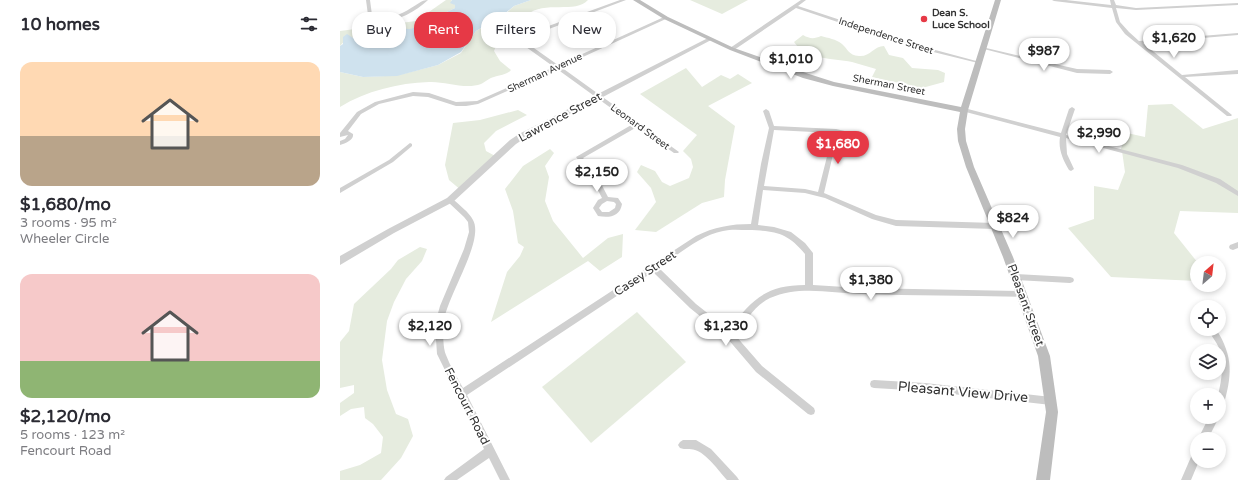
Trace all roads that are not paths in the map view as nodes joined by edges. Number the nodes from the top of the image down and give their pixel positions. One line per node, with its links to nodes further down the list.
1 (368, 0): 2 (street)
2 (426, 0)
3 (624, 0): 21 (street, Leonard Street)
4 (636, 0): 12 (main road, Sherman Street)
5 (804, 0): 10 (street)
6 (998, 0): 17 (main road, Pleasant Street)
7 (1054, 0): 11 (street)
8 (1112, 0): 11 (street)
9 (1238, 4): 11 (street)
10 (795, 6): 18 (street); 19 (street, Independence Street)
11 (1113, 7): 16 (street)
12 (666, 18): 14 (main road, Sherman Street); 21 (street, Sherman Avenue)
13 (1238, 34): 16 (street)
14 (710, 39): 18 (main road, Sherman Street); 25 (street, Lawrence Street)
15 (1054, 39): 20 (street)
16 (1139, 42): 24 (street)
17 (982, 48): 19 (main road, Pleasant Street); 20 (street)
18 (732, 49): 27 (main road, Sherman Street)
19 (978, 62): 27 (main road, Pleasant Street)
20 (1043, 63): 22 (street)
21 (558, 67): 25 (street, Leonard Street); 33 (street, Sherman Avenue)
22 (1110, 72)
23 (1238, 72): 24 (street)
24 (1182, 76): 29 (street)
25 (599, 96): 30 (street, Leonard Street); 45 (street, Lawrence Street)
26 (1072, 109): 34 (street)
27 (964, 110): 34 (street); 46 (main road, Pleasant Street)
28 (766, 111): 31 (street)
29 (1229, 114)
30 (637, 124): 38 (street, Leonard Street); 44 (street)
31 (772, 128): 32 (street); 40 (street)
32 (836, 131): 35 (street); 42 (street)
33 (342, 134): 36 (street)
34 (1062, 136): 39 (street); 43 (street)
35 (864, 137)
36 (340, 143)
37 (410, 145): 41 (street)
38 (676, 152)
39 (1071, 169)
40 (762, 188): 42 (street); 47 (street)
41 (340, 191)
42 (821, 194): 46 (street)
43 (1238, 194)
44 (606, 199)
45 (450, 200): 48 (street, Lawrence Street); 58 (street, Fencourt Road)
46 (995, 226): 50 (main road, Pleasant Street)
47 (754, 228): 49 (street, Casey Street); 52 (street, Casey Street)
48 (340, 261)
49 (654, 268): 54 (street); 58 (street, Casey Street)
50 (1016, 277): 51 (street); 53 (main road, Pleasant Street)
51 (1070, 280)
52 (809, 287): 53 (street); 54 (street)
53 (1022, 294): 59 (main road, Pleasant Street)
54 (730, 335): 60 (street)
55 (1216, 336): 57 (street)
56 (874, 384): 59 (street, Pleasant View Drive)
57 (1224, 388)
58 (462, 394): 62 (street, Fencourt Road)
59 (1051, 401): 64 (main road, Pleasant Street)
60 (811, 411)
61 (683, 445): 67 (street)
62 (490, 451): 65 (street); 66 (street, Fencourt Road)
63 (1191, 468): 68 (street)
64 (1046, 479)
65 (449, 480)
66 (505, 480)
67 (734, 480)
68 (1186, 480)

